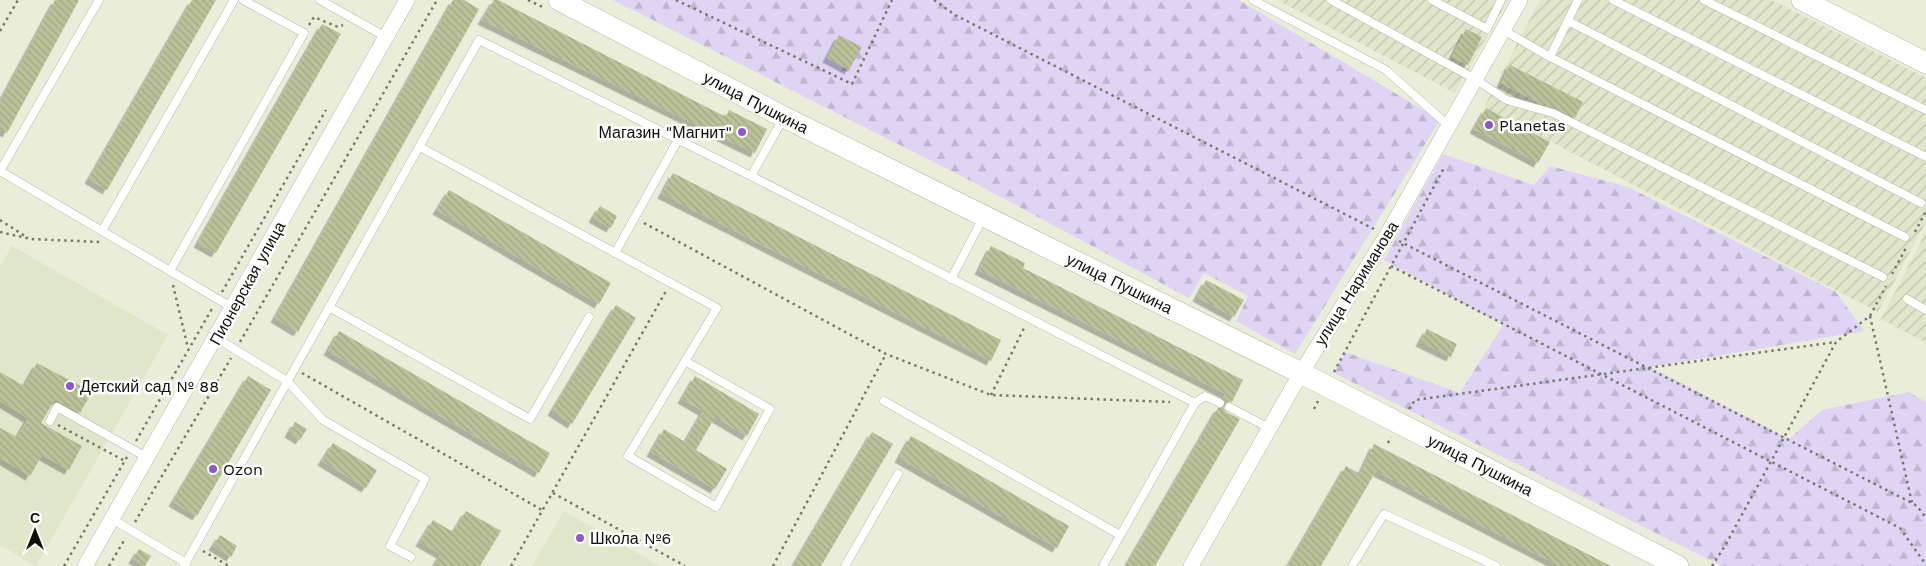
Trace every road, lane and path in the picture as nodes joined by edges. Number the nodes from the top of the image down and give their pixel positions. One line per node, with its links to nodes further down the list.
1 (18, 0): 24 (path)
2 (99, 0): 38 (lane)
3 (234, 0): 45 (lane)
4 (243, 0): 25 (lane)
5 (320, 0): 21 (lane)
6 (407, 0): 26 (street, Пионерская улица)
7 (437, 0): 70 (path)
8 (559, 0): 32 (street, улица Пушкина)
9 (676, 0): 10 (path)
10 (892, 0)
11 (934, 0): 47 (path)
12 (1254, 0): 33 (lane)
13 (1330, 0): 29 (lane)
14 (1432, 0): 15 (lane)
15 (1502, 0): 20 (lane)
16 (1578, 0): 22 (lane)
17 (1613, 0): 36 (lane)
18 (1704, 0): 31 (lane)
19 (1802, 0): 28 (street)
20 (1518, 4): 23 (street, улица Нариманова)
21 (357, 20): 25 (path); 26 (lane)
22 (1568, 21): 27 (lane); 40 (lane)
23 (1503, 30): 27 (lane); 29 (street, улица Нариманова)
24 (0, 31)
25 (304, 33): 55 (lane)
26 (386, 37): 62 (street, Пионерская улица)
27 (1550, 57): 48 (lane)
28 (1926, 63)
29 (1475, 78): 33 (street, улица Нариманова); 56 (lane)
30 (329, 105): 59 (path)
31 (1926, 110)
32 (784, 117): 39 (lane); 42 (street, улица Пушкина)
33 (1448, 126): 47 (street, улица Нариманова)
34 (678, 140): 35 (lane); 39 (lane); 53 (lane)
35 (420, 147): 53 (lane); 61 (lane)
36 (1926, 157)
37 (1445, 166): 51 (path)
38 (0, 171): 45 (lane)
39 (751, 176): 57 (lane)
40 (1921, 203)
41 (1926, 211): 48 (path)
42 (984, 216): 57 (lane); 75 (street, улица Пушкина)
43 (0, 220): 49 (path)
44 (642, 222): 71 (path)
45 (102, 231): 50 (lane)
46 (0, 232): 49 (path)
47 (1386, 235): 51 (path); 75 (street, улица Нариманова)
48 (1908, 237)
49 (30, 239): 50 (path)
50 (121, 242): 55 (lane)
51 (1403, 244): 54 (path); 74 (path)
52 (1907, 246): 64 (path)
53 (615, 253): 58 (lane)
54 (1391, 266): 76 (path); 78 (path)
55 (170, 271): 59 (lane); 69 (path)
56 (1883, 277)
57 (951, 279): 66 (lane)
58 (670, 283): 72 (lane); 95 (path)
59 (218, 299): 62 (lane); 69 (path)
60 (1907, 299): 63 (lane)
61 (329, 307): 65 (lane); 73 (lane)
62 (232, 308): 67 (street, Пионерская улица)
63 (1926, 310)
64 (1870, 316): 68 (path); 96 (path)
65 (589, 317)
66 (1029, 318): 79 (path); 81 (lane)
67 (216, 338): 70 (lane); 91 (street, Пионерская улица)
68 (1836, 342): 74 (path); 88 (path)
69 (189, 350): 90 (path)
70 (235, 350): 77 (lane); 100 (path)
71 (886, 354): 79 (path); 112 (path)
72 (685, 361): 72 (lane)
73 (294, 368): 77 (lane); 97 (path)
74 (1647, 368): 76 (path); 88 (path)
75 (1301, 373): 78 (street, улица Пушкина); 87 (street, улица Нариманова)
76 (1601, 374): 86 (path); 93 (path)
77 (287, 381): 102 (lane); 103 (lane)
78 (1326, 386): 84 (path); 86 (street, улица Пушкина)
79 (991, 395): 81 (path)
80 (884, 401): 101 (lane)
81 (1195, 403): 82 (lane); 101 (lane)
82 (1220, 403)
83 (1229, 408): 87 (lane)
84 (1314, 409)
85 (50, 421): 90 (lane); 92 (path)
86 (1400, 424): 89 (path); 118 (street, улица Пушкина)
87 (1269, 428): 115 (street, улица Нариманова)
88 (1784, 438): 93 (path); 96 (path)
89 (1388, 442)
90 (132, 449): 91 (lane); 92 (path)
91 (148, 458): 99 (street, Пионерская улица)
92 (125, 460): 106 (path)
93 (1770, 462): 105 (path); 119 (path)
94 (898, 474): 113 (lane)
95 (552, 492): 97 (path); 111 (path)
96 (1912, 503): 98 (path)
97 (542, 510): 110 (path)
98 (1926, 518)
99 (112, 519): 100 (lane); 107 (street, Пионерская улица)
100 (130, 530): 104 (lane); 108 (path)
101 (1120, 535): 114 (lane)
102 (195, 547): 104 (lane); 109 (path)
103 (411, 557)
104 (185, 564)
105 (1926, 565)
106 (64, 566)
107 (85, 566)
108 (109, 566)
109 (229, 566)
110 (511, 566)
111 (685, 566)
112 (772, 566)
113 (845, 566)
114 (1103, 566)
115 (1191, 566)
116 (1352, 566): 117 (lane)
117 (1496, 566)
118 (1678, 566)
119 (1712, 566)

